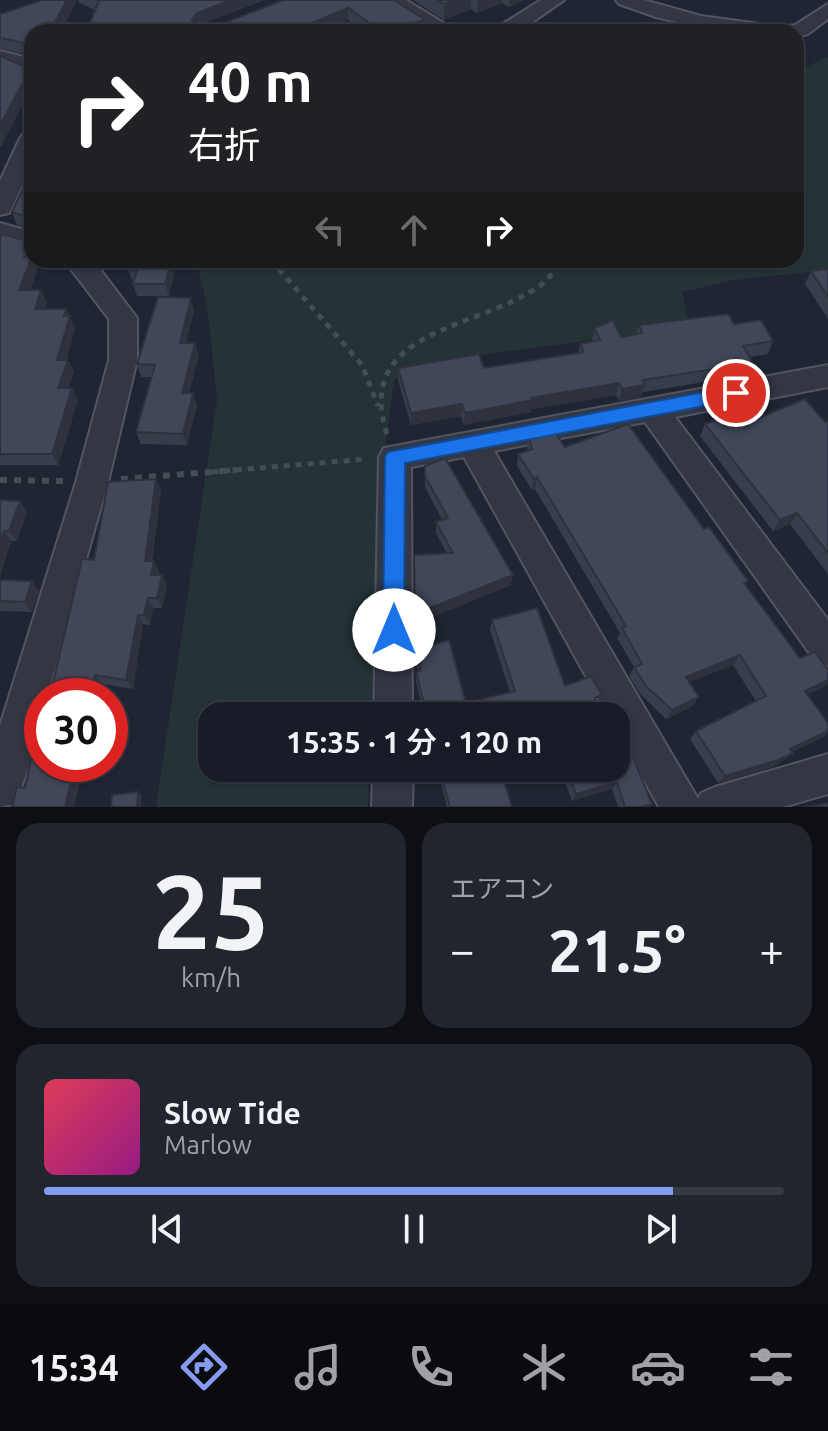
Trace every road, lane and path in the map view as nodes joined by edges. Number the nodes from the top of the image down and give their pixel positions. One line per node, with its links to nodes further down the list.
1 (392, 0): 6 (street)
2 (419, 0): 7 (street)
3 (554, 0): 8 (street)
4 (626, 0): 9 (street)
5 (828, 10): 10 (street)
6 (431, 24)
7 (486, 24)
8 (523, 24)
9 (711, 24)
10 (804, 27)
11 (0, 57): 12 (street)
12 (24, 67)
13 (23, 176): 14 (street)
14 (0, 207)
15 (0, 232): 16 (street)
16 (24, 239)
17 (85, 268): 30 (street)
18 (278, 268): 21 (path)
19 (556, 268): 21 (path)
20 (825, 380): 22 (street)
21 (378, 406): 24 (path)
22 (652, 409): 23 (street); 26 (street)
23 (472, 442): 24 (street); 32 (street)
24 (395, 457): 25 (path); 27 (street)
25 (206, 471)
26 (828, 649)
27 (393, 702)
28 (828, 774): 33 (street)
29 (393, 782): 31 (street)
30 (0, 790)
31 (392, 807)
32 (681, 807)
33 (715, 807)

